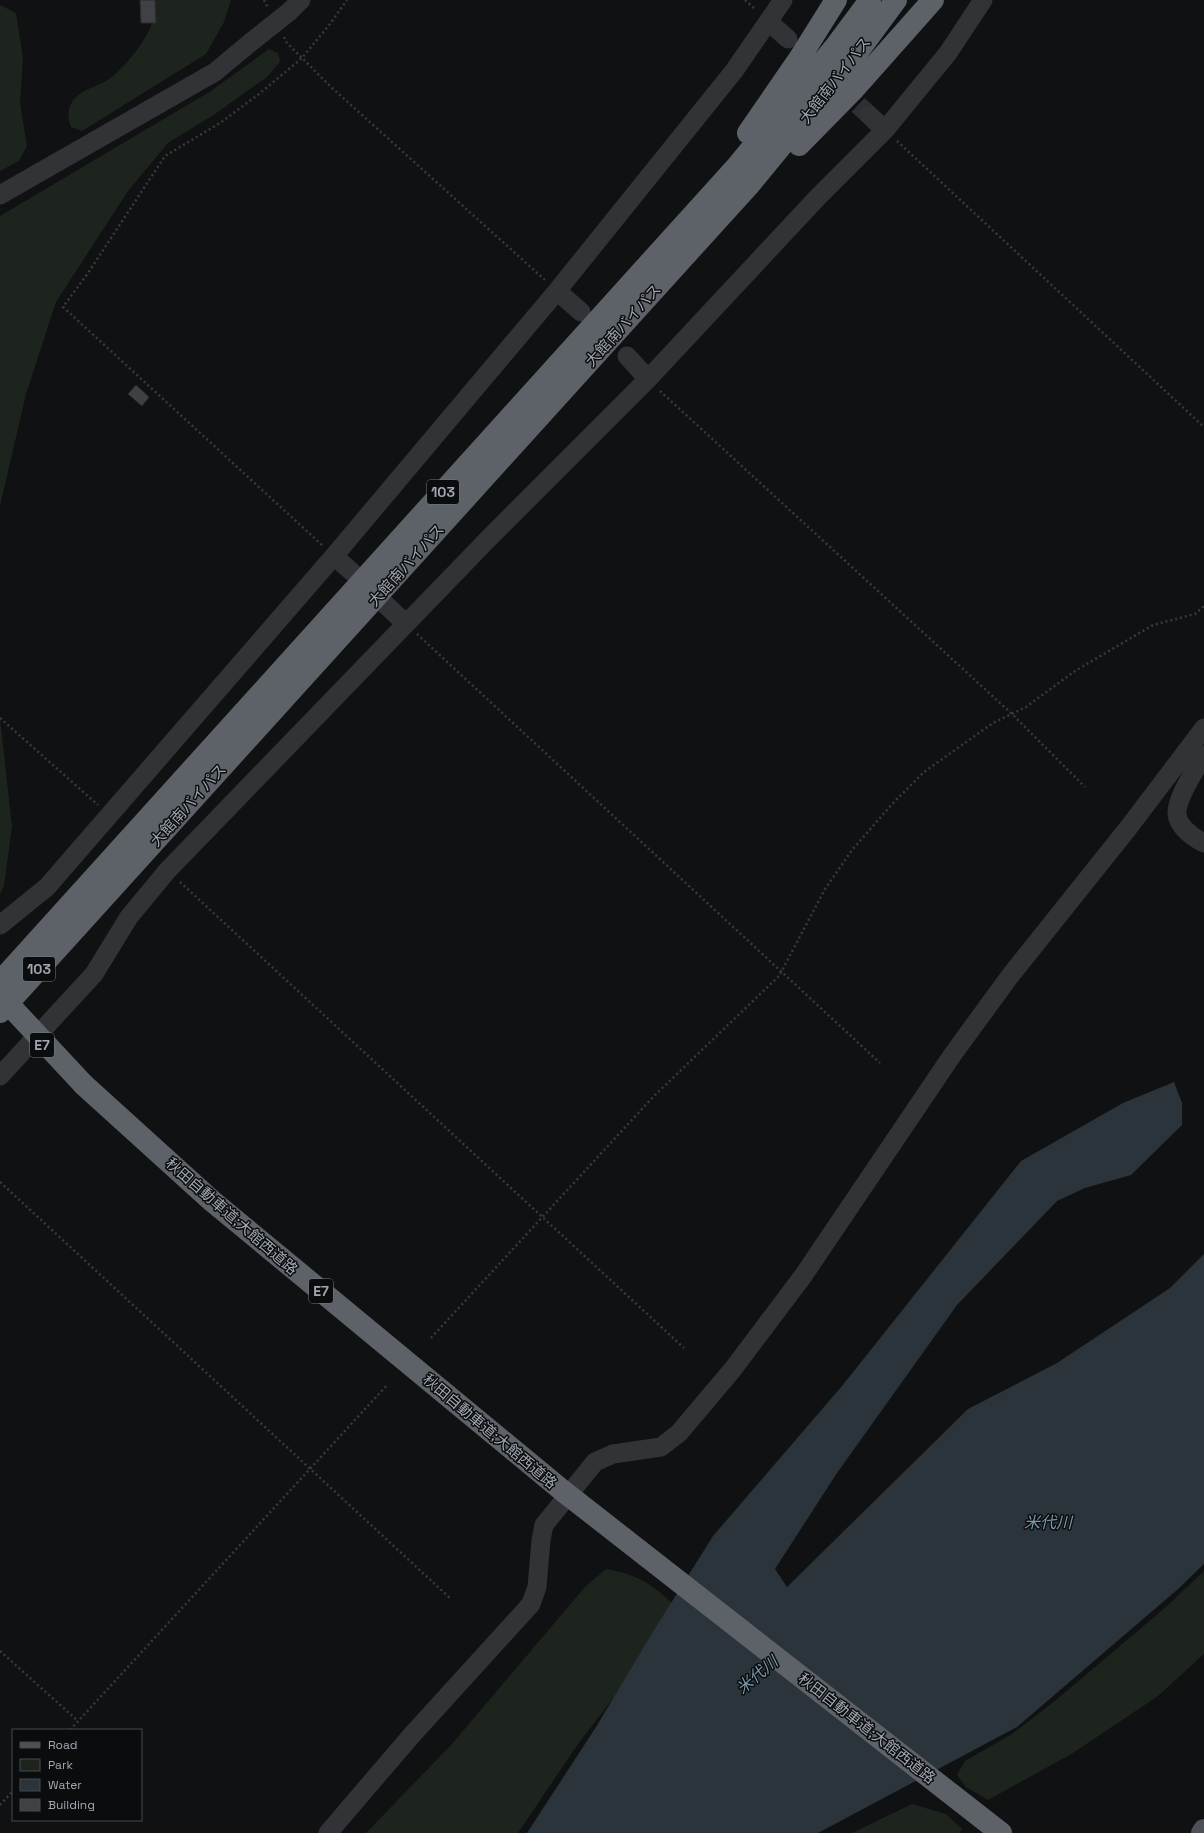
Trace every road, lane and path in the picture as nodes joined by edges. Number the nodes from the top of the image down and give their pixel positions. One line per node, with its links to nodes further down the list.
1 (346, 0): 12 (path)
2 (783, 0): 9 (street)
3 (836, 0): 17 (highway)
4 (870, 0): 17 (highway, 大館南バイパス / 103)
5 (896, 0): 18 (highway, 大館南バイパス / 103)
6 (933, 0): 18 (highway)
7 (983, 0): 14 (street)
8 (295, 6): 15 (street, bridge)
9 (769, 22): 10 (street); 16 (street)
10 (788, 39)
11 (287, 43): 12 (path)
12 (302, 58): 16 (path); 23 (path)
13 (869, 115): 14 (street)
14 (885, 130): 21 (street); 22 (path)
15 (0, 195)
16 (558, 291): 19 (street); 23 (street)
17 (623, 293): 39 (highway, 大館南バイパス / 103)
18 (639, 307): 37 (highway, 大館南バイパス / 103)
19 (580, 312)
20 (627, 356): 21 (street)
21 (648, 379): 27 (street); 28 (path)
22 (1204, 427)
23 (334, 556): 24 (street); 33 (street)
24 (352, 572)
25 (385, 604): 27 (street)
26 (1204, 606): 28 (path)
27 (405, 623): 35 (street); 38 (path)
28 (1012, 714): 32 (path); 38 (path)
29 (0, 718): 33 (path)
30 (1204, 728): 59 (street)
31 (1204, 755): 34 (street)
32 (1085, 787)
33 (109, 814): 36 (street)
34 (1204, 844)
35 (167, 871): 44 (street); 47 (path)
36 (0, 925)
37 (79, 926): 41 (highway, 大館南バイパス / 103); 42 (highway)
38 (782, 971): 43 (path); 47 (path)
39 (1, 983): 45 (highway, bridge)
40 (0, 1004): 45 (highway, 秋田自動車道;大館西道路 / E7, bridge)
41 (0, 1012)
42 (0, 1023)
43 (880, 1063)
44 (0, 1076)
45 (84, 1085): 60 (highway, 秋田自動車道;大館西道路 / E7, bridge)
46 (0, 1182): 51 (path)
47 (542, 1217): 48 (path); 49 (path)
48 (431, 1338)
49 (684, 1348)
50 (388, 1384): 51 (path)
51 (310, 1468): 52 (path); 54 (path)
52 (451, 1599)
53 (0, 1651): 54 (path)
54 (78, 1721): 55 (path)
55 (71, 1729)
56 (12, 1792): 57 (path)
57 (0, 1805)
58 (1204, 1830): 61 (main road)
59 (328, 1833)
60 (1001, 1833)
61 (1202, 1833)

